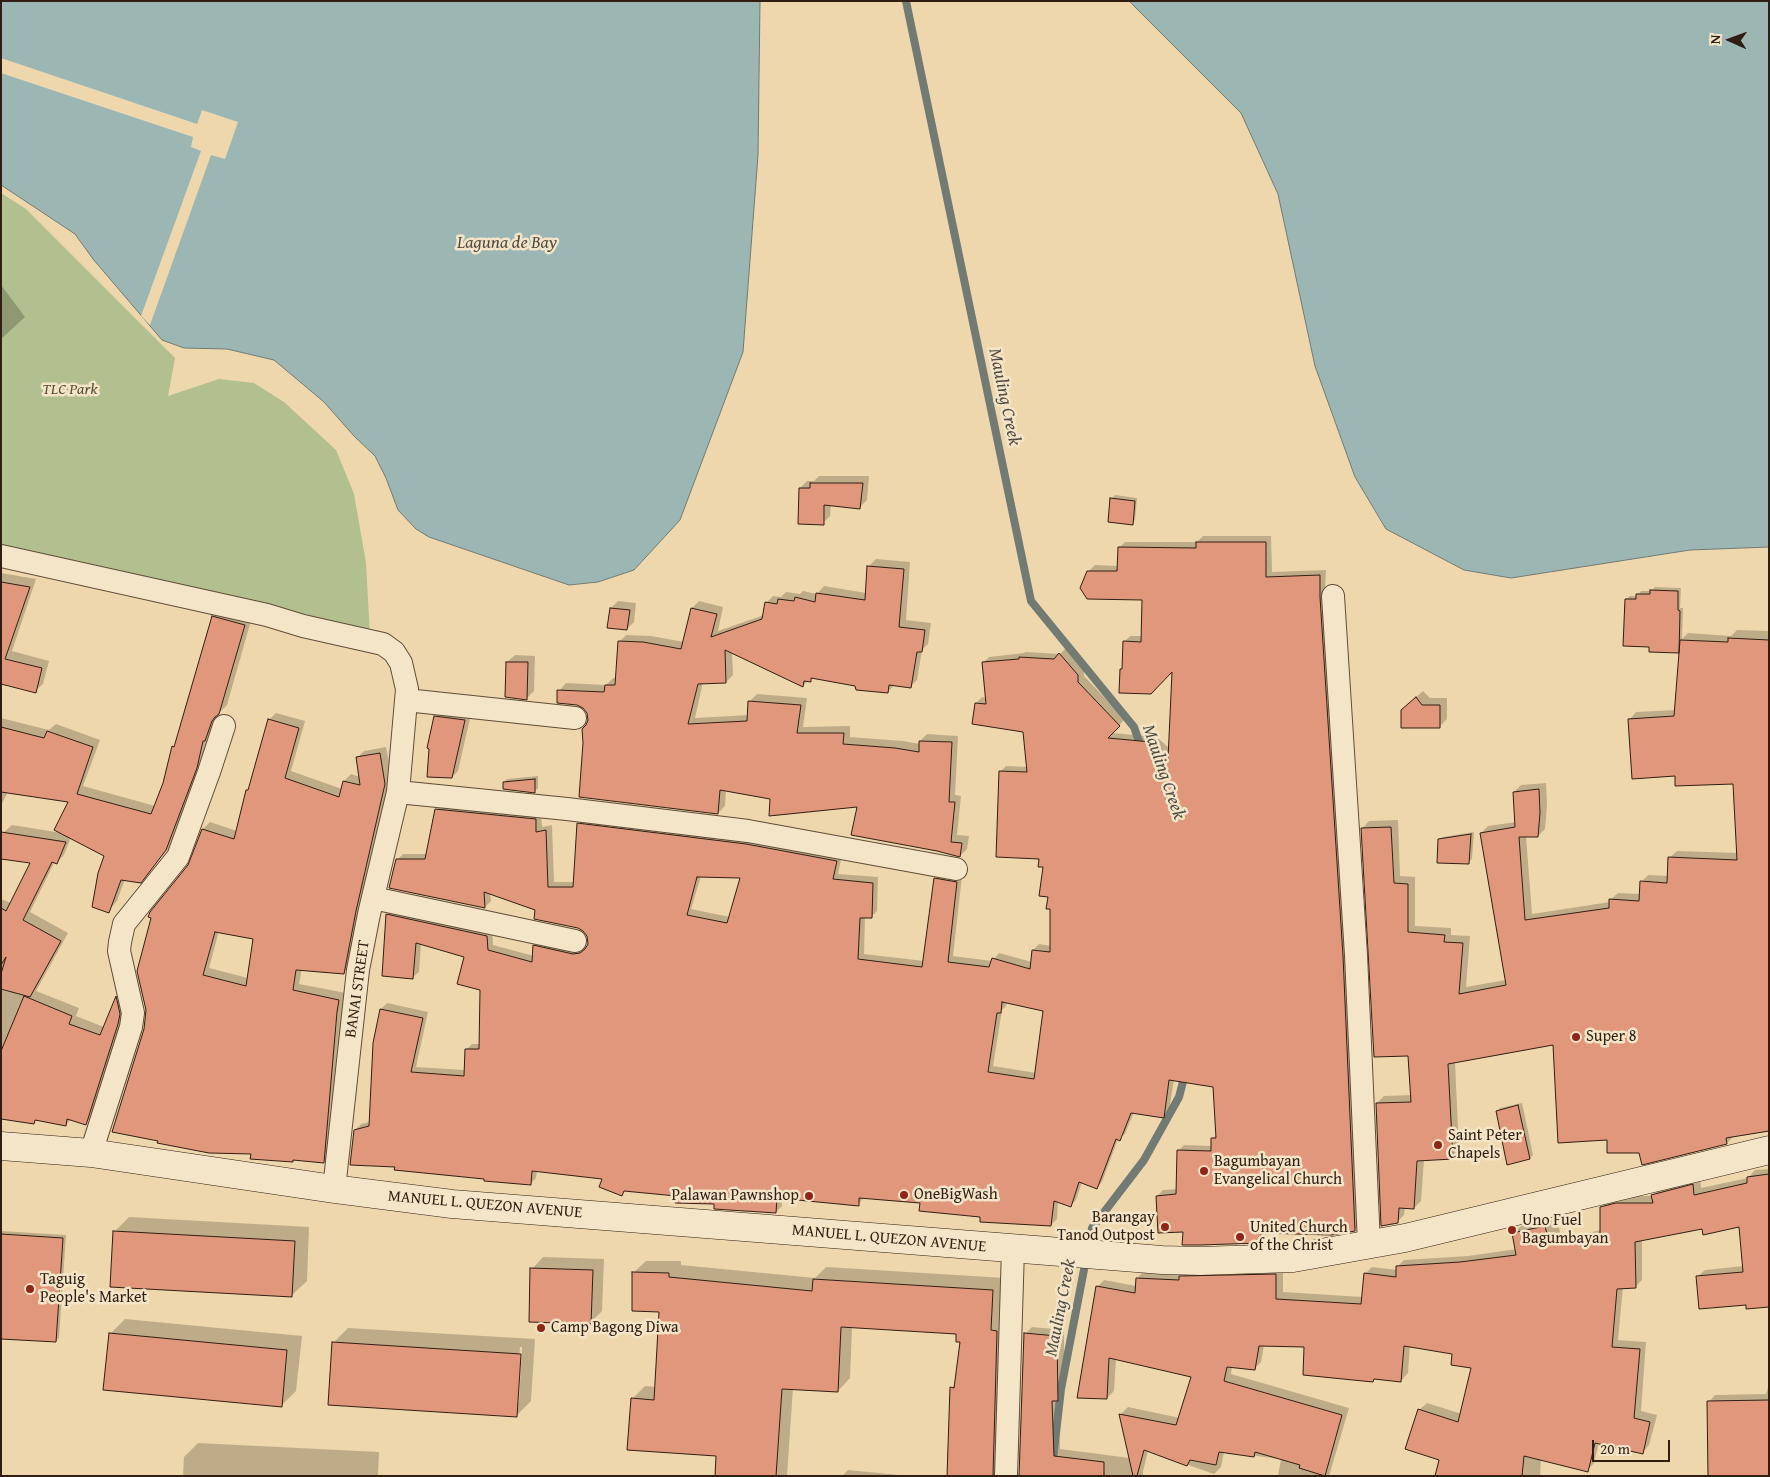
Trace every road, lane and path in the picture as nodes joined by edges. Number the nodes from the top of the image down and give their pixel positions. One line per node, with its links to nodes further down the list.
1 (1, 556): 3 (street, BANAI STREET)
2 (1333, 596): 14 (street)
3 (406, 700): 4 (street); 6 (street, BANAI STREET)
4 (575, 718)
5 (224, 726): 12 (street)
6 (398, 792): 7 (street); 8 (street, BANAI STREET)
7 (956, 869)
8 (373, 898): 9 (street); 13 (street, BANAI STREET)
9 (576, 941)
10 (1, 1146): 12 (main road, MANUEL L. QUEZON AVENUE)
11 (1769, 1150): 14 (main road, MANUEL L. QUEZON AVENUE)
12 (91, 1154): 13 (main road, MANUEL L. QUEZON AVENUE)
13 (334, 1189): 15 (main road, MANUEL L. QUEZON AVENUE)
14 (1369, 1244): 15 (main road, MANUEL L. QUEZON AVENUE)
15 (1019, 1249): 16 (street)
16 (1006, 1476)

